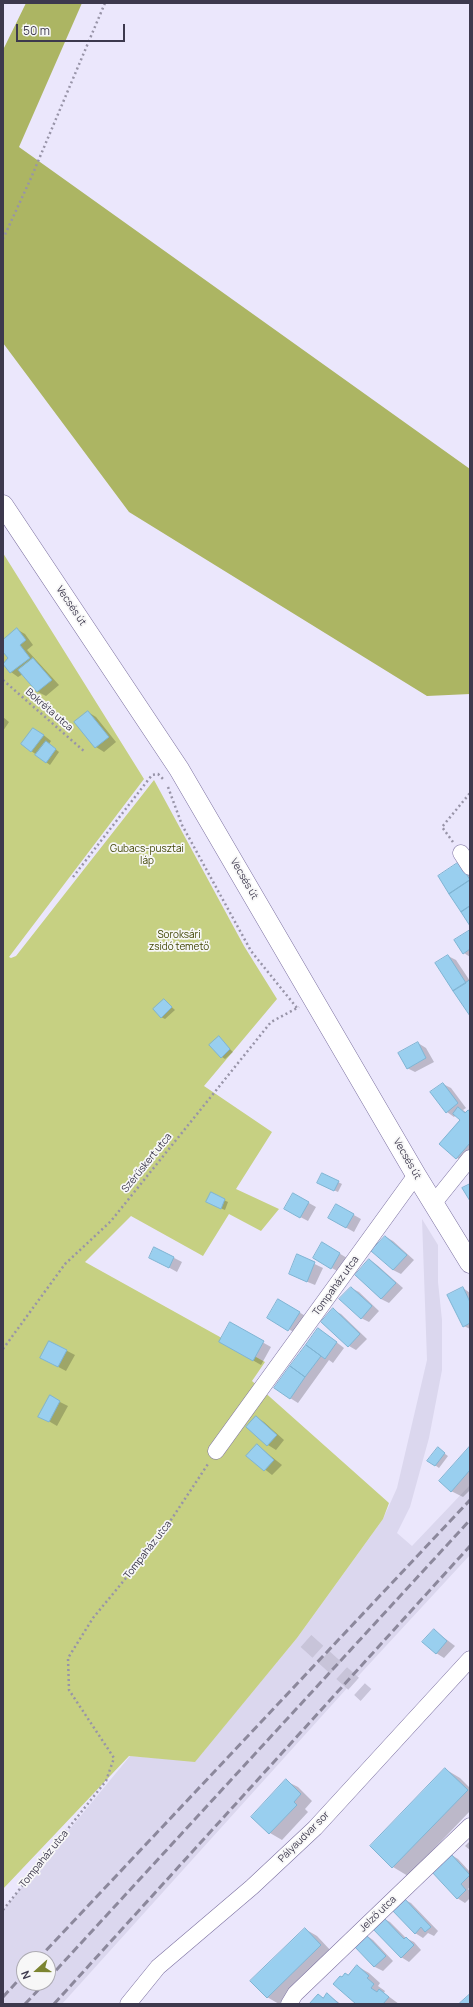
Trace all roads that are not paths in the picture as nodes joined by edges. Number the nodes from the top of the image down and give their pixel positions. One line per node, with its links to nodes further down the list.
1 (3, 505): 5 (street, Vecsés út)
2 (461, 853): 3 (street)
3 (470, 867)
4 (470, 1158): 6 (street)
5 (416, 1175): 6 (street, Vecsés út); 8 (street, Tompaház utca)
6 (433, 1204): 7 (street, Vecsés út)
7 (470, 1263)
8 (216, 1452)
9 (470, 1659): 11 (street, Pályaudvar sor)
10 (470, 1826): 12 (street, Jelző utca)
11 (128, 2004)
12 (289, 2004)

